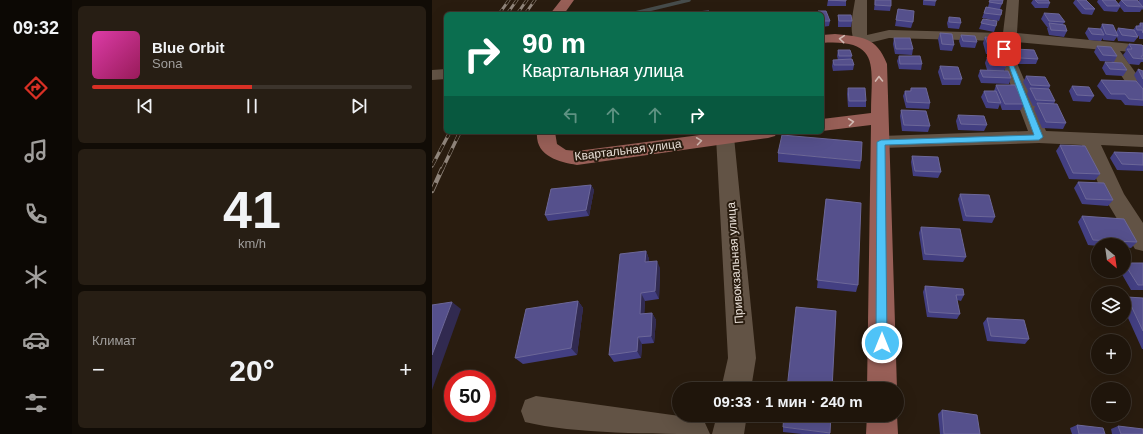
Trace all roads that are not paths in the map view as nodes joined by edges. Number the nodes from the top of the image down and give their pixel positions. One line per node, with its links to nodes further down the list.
1 (568, 0): 4 (main road)
2 (860, 0): 7 (street)
3 (1013, 0): 5 (street)
4 (559, 12)
5 (1010, 37): 7 (street); 8 (street); 18 (street)
6 (824, 39): 7 (main road, one-way to 6)
7 (862, 41): 13 (main road, one-way to 7)
8 (1108, 46): 9 (street); 12 (street)
9 (1143, 49)
10 (444, 74): 11 (street)
11 (432, 75)
12 (1143, 95)
13 (880, 118): 14 (main road, one-way to 13); 21 (main road)
14 (824, 125)
15 (751, 134): 17 (main road, Квартальная улица)
16 (546, 135): 17 (main road, Квартальная улица, one-way to 17)
17 (725, 137): 23 (street, Привокзальная улица)
18 (1039, 137): 19 (street); 21 (street)
19 (1088, 138): 20 (street); 22 (street)
20 (1143, 141)
21 (881, 142): 24 (main road)
22 (1143, 242)
23 (737, 382)
24 (882, 382)
25 (536, 411): 28 (street)
26 (731, 422): 29 (street)
27 (882, 422): 30 (main road)
28 (694, 434)
29 (728, 434)
30 (882, 434)

